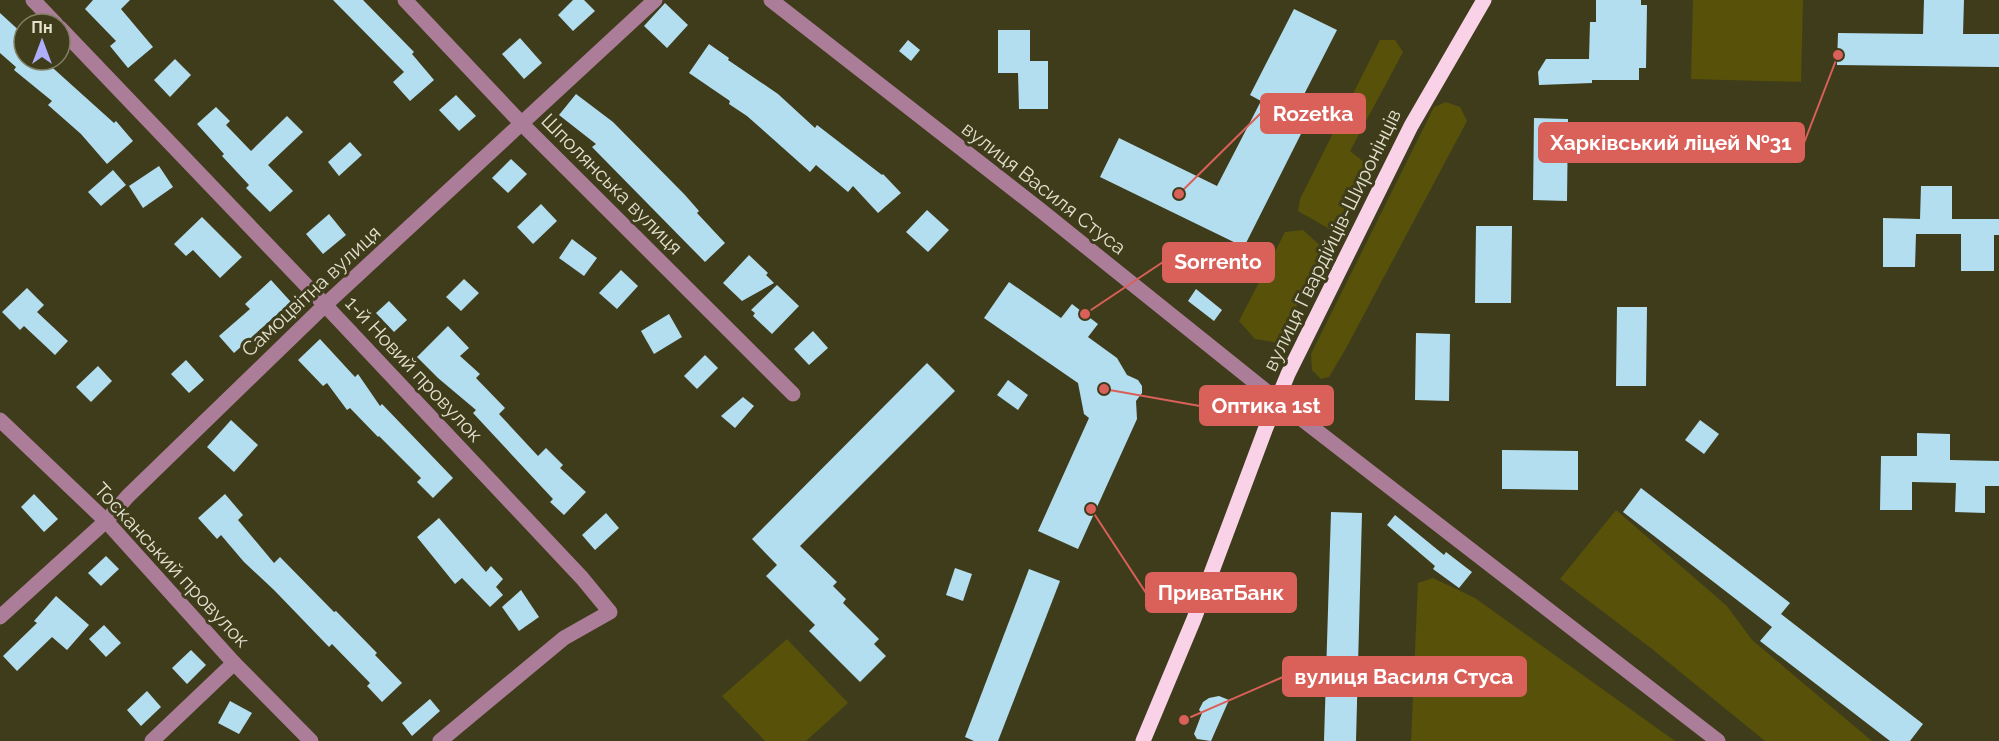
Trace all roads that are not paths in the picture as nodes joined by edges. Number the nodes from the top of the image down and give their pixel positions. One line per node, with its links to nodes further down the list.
1 (33, 0): 6 (street)
2 (405, 0): 8 (street, Шполянська вулиця)
3 (655, 0): 8 (street, Самоцвітна вулиця)
4 (771, 0): 11 (street, вулиця Василя Стуса)
5 (1484, 0): 11 (main road, вулиця Гвардійців-Широнінців)
6 (44, 12)
7 (72, 40): 9 (street, 1-й Новий провулок)
8 (522, 124): 9 (street, Самоцвітна вулиця); 10 (street, Шполянська вулиця)
9 (326, 305): 13 (street, Самоцвітна вулиця); 18 (street, 1-й Новий провулок)
10 (793, 394)
11 (1277, 400): 19 (main road, вулиця Гвардійців-Широнінців); 20 (street, вулиця Василя Стуса)
12 (0, 420): 13 (street, Тосканський провулок)
13 (106, 520): 14 (street, Самоцвітна вулиця); 15 (street, Тосканський провулок)
14 (0, 617)
15 (234, 663): 16 (street); 17 (street, Тосканський провулок)
16 (152, 741)
17 (311, 741)
18 (440, 741)
19 (1143, 741)
20 (1718, 741)

